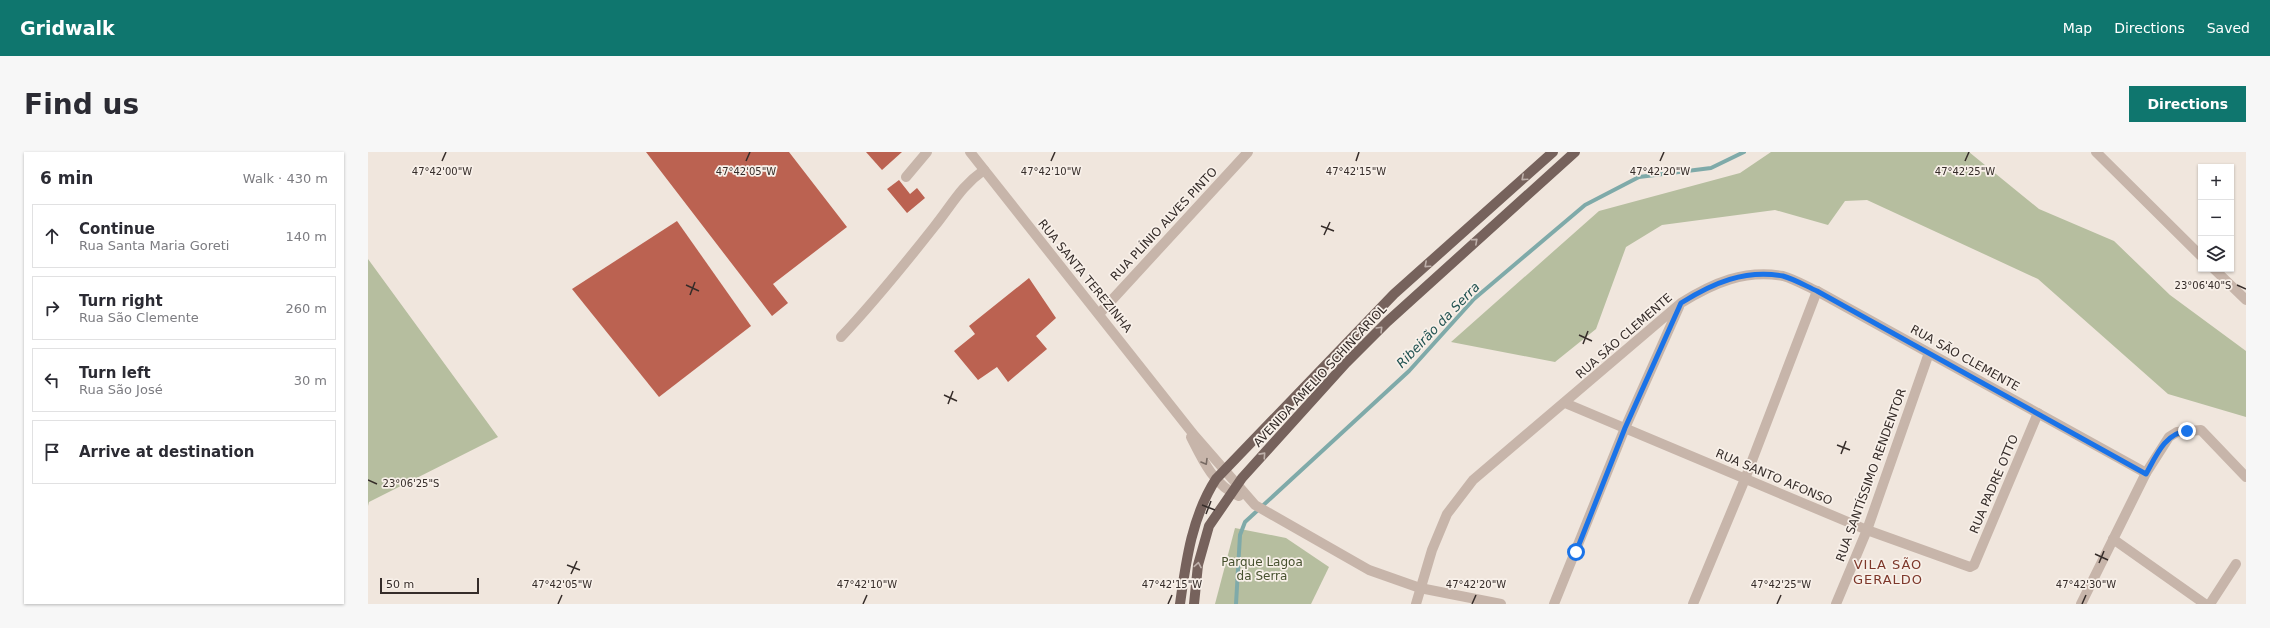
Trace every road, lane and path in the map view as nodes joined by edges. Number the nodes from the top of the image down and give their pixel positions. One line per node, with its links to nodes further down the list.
1 (927, 152): 8 (street)
2 (970, 152): 7 (street, RUA SANTA TEREZINHA)
3 (1248, 152): 14 (street, RUA PLÍNIO ALVES PINTO)
4 (1553, 152): 21 (main road, AVENIDA AMELIO SCHINCARIOL, one-way to 21)
5 (1575, 152): 26 (main road, AVENIDA AMELIO SCHINCARIOL, one-way to 5)
6 (2096, 152): 9 (street)
7 (984, 170): 14 (street, RUA SANTA TEREZINHA); 15 (street)
8 (906, 177)
9 (2198, 253)
10 (2217, 272): 12 (street)
11 (1817, 291): 13 (street, RUA SÃO CLEMENTE); 16 (street, RUA SÃO CLEMENTE); 25 (street)
12 (2246, 300)
13 (1681, 303): 17 (street, RUA SÃO CLEMENTE); 20 (street)
14 (1099, 314): 19 (street, RUA SANTA TEREZINHA)
15 (841, 337)
16 (1929, 353): 18 (street, RUA SÃO CLEMENTE); 27 (street, RUA SANTÍSSIMO RENDENTOR)
17 (1565, 403): 20 (street, RUA SANTO AFONSO); 31 (street, RUA SÃO CLEMENTE)
18 (2038, 413): 22 (street, RUA SÃO CLEMENTE); 30 (street, RUA PADRE OTTO)
19 (1179, 416): 21 (street, RUA SANTA TEREZINHA); 24 (street, RUA SANTA TEREZINHA, one-way to 24)
20 (1625, 428): 25 (street, RUA SANTO AFONSO); 36 (street)
21 (1225, 470): 24 (main road, AVENIDA AMELIO SCHINCARIOL); 26 (street, RUA SANTA TEREZINHA)
22 (2146, 474): 23 (street); 28 (street)
23 (2246, 477)
24 (1216, 479): 26 (street, RUA SANTA TEREZINHA); 32 (main road, AVENIDA AMELIO SCHINCARIOL)
25 (1745, 479): 27 (street, RUA SANTO AFONSO); 37 (street)
26 (1234, 489): 31 (street, RUA SANTA TEREZINHA); 33 (main road, AVENIDA AMELIO SCHINCARIOL, one-way to 26)
27 (1867, 530): 30 (street, RUA SANTO AFONSO); 38 (street, RUA SANTÍSSIMO RENDENTOR)
28 (2113, 539): 39 (street); 40 (street)
29 (2236, 564): 41 (street)
30 (1974, 565)
31 (1420, 588): 34 (street, RUA SÃO CLEMENTE); 35 (street, RUA SANTA TEREZINHA)
32 (1180, 604)
33 (1194, 604)
34 (1416, 604)
35 (1500, 604)
36 (1554, 604)
37 (1693, 604)
38 (1836, 604)
39 (2081, 604)
40 (2205, 604)
41 (2210, 604)

